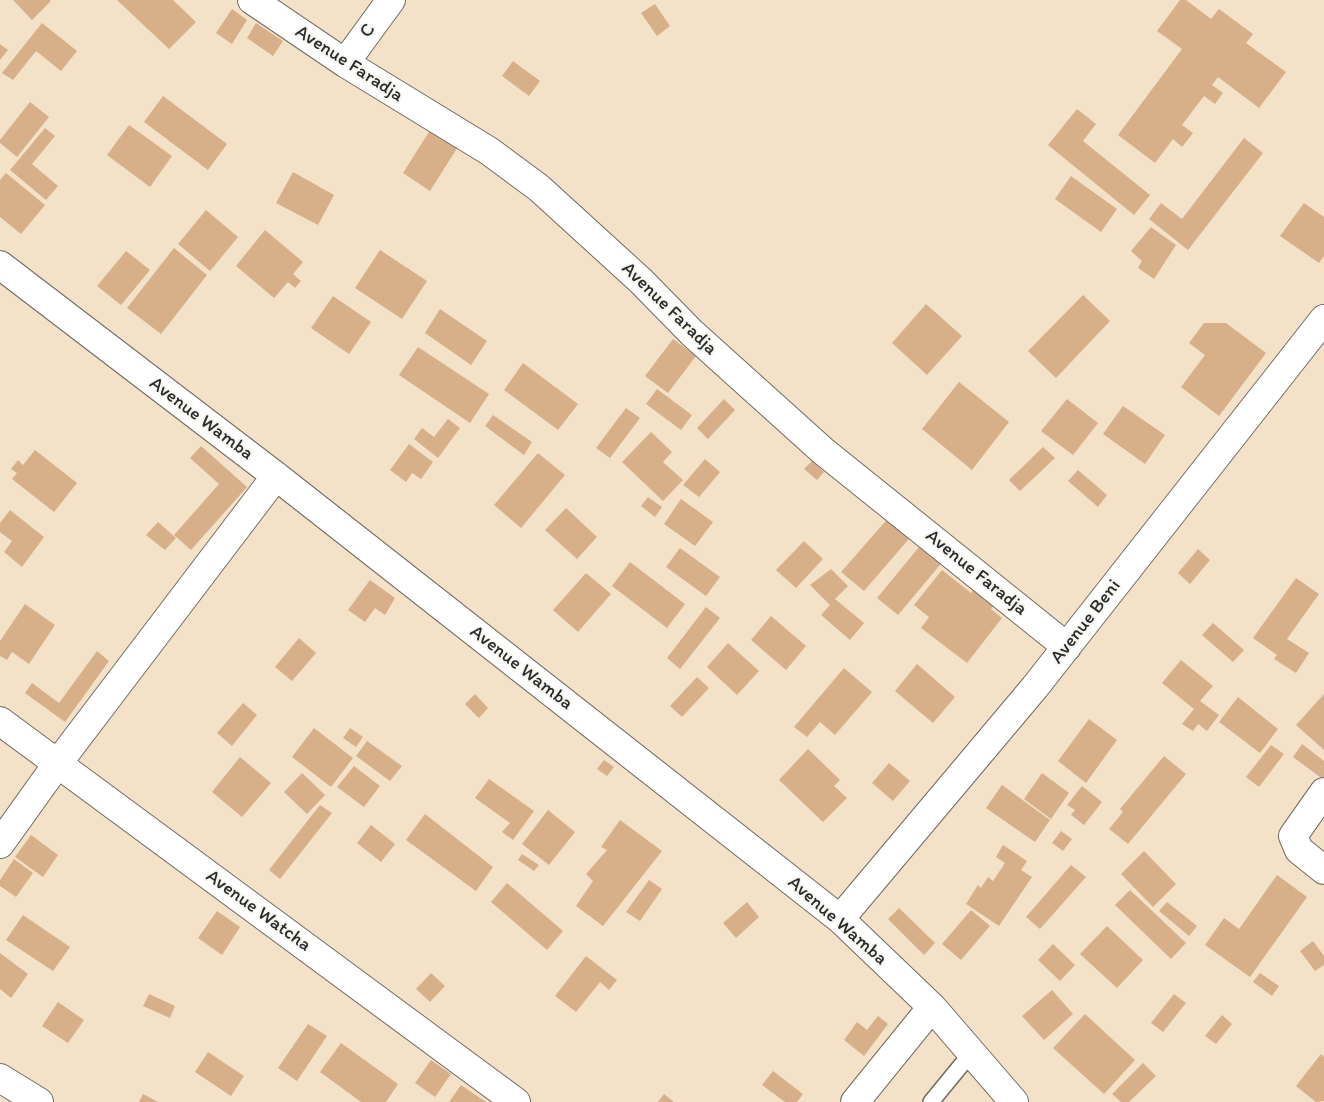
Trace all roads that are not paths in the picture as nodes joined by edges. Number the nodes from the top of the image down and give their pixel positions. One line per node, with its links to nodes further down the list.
1 (252, 0): 3 (street, Avenue Faradja)
2 (391, 0): 3 (street, C)
3 (345, 63): 7 (street, Avenue Faradja)
4 (0, 265): 6 (street, Avenue Wamba)
5 (1324, 319): 7 (street, Avenue Beni)
6 (276, 476): 9 (street); 13 (street, Avenue Wamba)
7 (1066, 647): 13 (street, Avenue Beni)
8 (0, 721): 9 (street, Avenue Watcha)
9 (58, 763): 11 (street); 19 (street, Avenue Watcha)
10 (1324, 792): 12 (street)
11 (0, 844)
12 (1314, 862)
13 (840, 919): 14 (street, Avenue Wamba)
14 (932, 1007): 15 (street, Avenue Wamba); 20 (street)
15 (972, 1052): 17 (lane); 21 (street, Avenue Wamba)
16 (0, 1078): 18 (street)
17 (937, 1099)
18 (39, 1102)
19 (516, 1102)
20 (855, 1102)
21 (1014, 1102)

